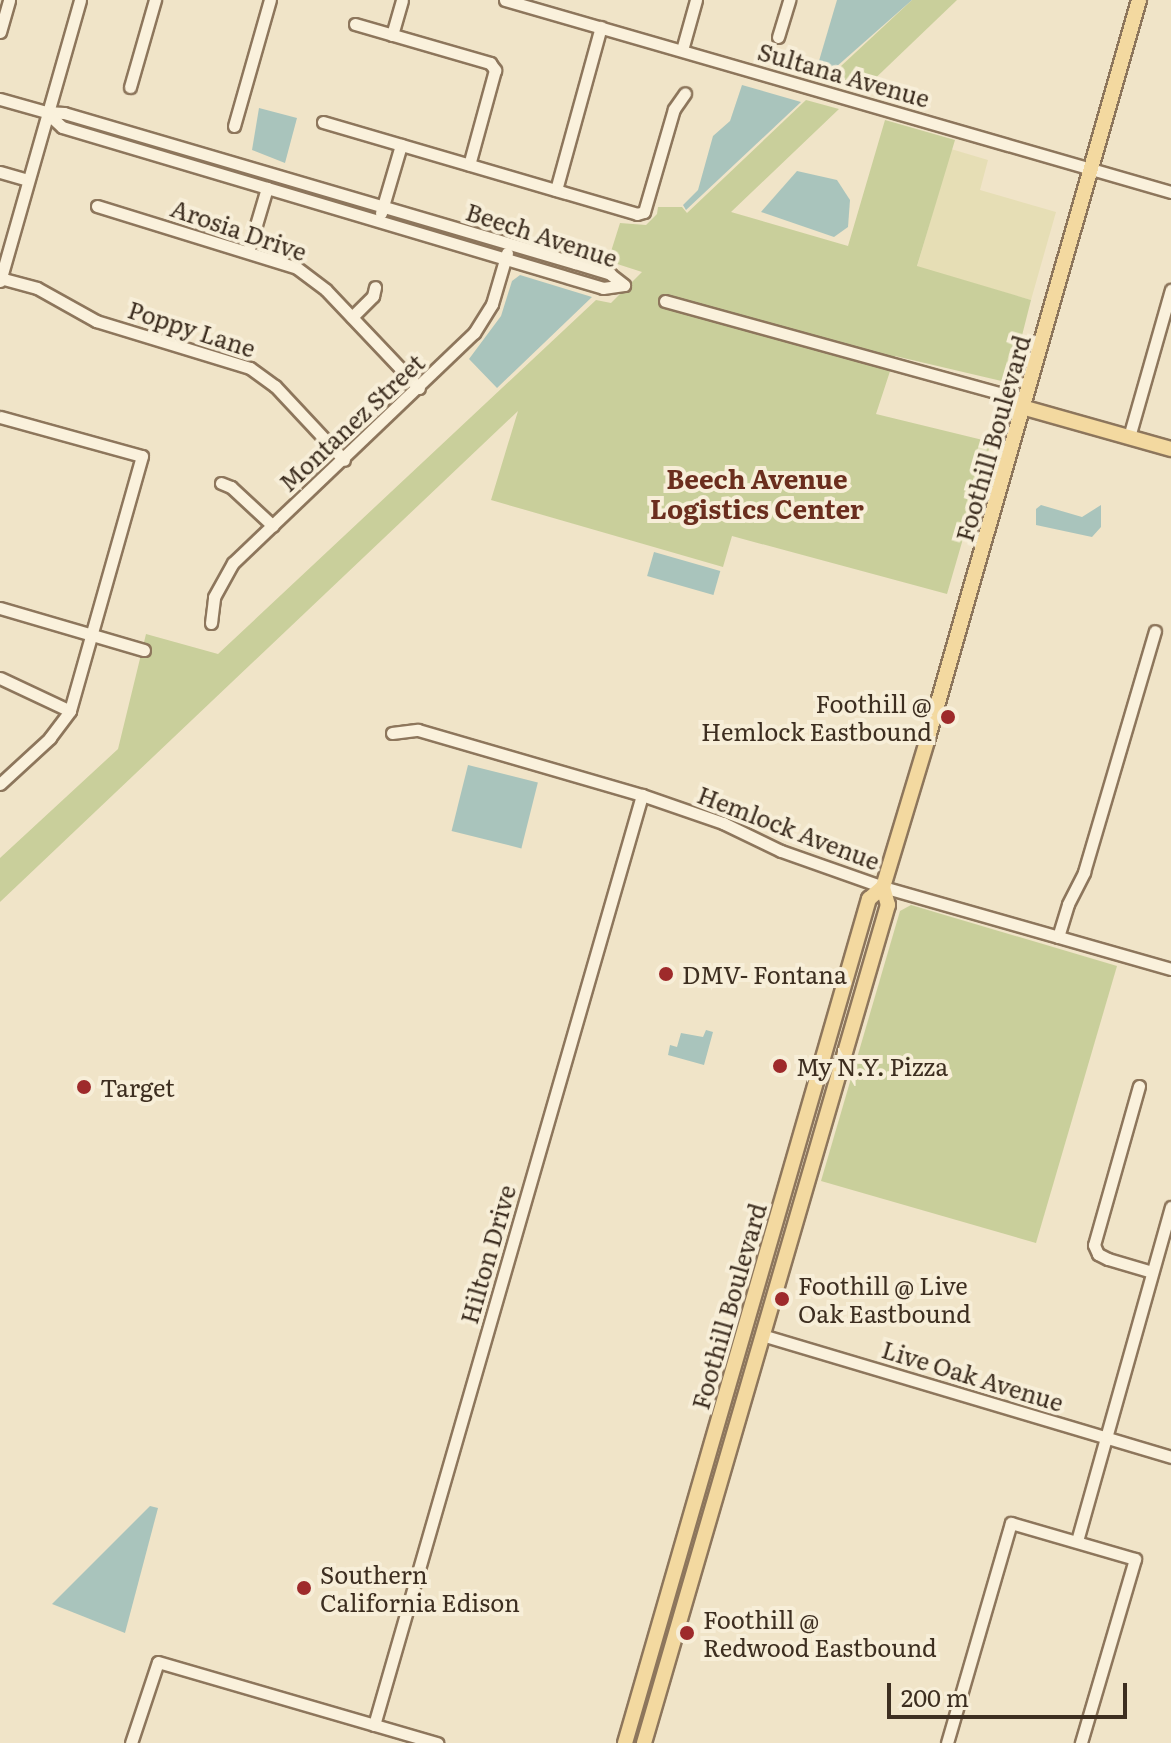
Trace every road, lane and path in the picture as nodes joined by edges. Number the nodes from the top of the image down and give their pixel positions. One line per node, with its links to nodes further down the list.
1 (9, 0): 12 (street)
2 (80, 0): 19 (street)
3 (155, 0): 16 (street)
4 (270, 0): 21 (street)
5 (402, 0): 13 (street)
6 (506, 0): 11 (street, Sultana Avenue)
7 (696, 0): 15 (street)
8 (789, 0): 14 (street)
9 (1139, 0): 24 (main road, Foothill Boulevard)
10 (355, 24): 13 (street)
11 (601, 27): 15 (street, Sultana Avenue); 28 (street)
12 (0, 32)
13 (392, 35): 23 (street)
14 (778, 37)
15 (682, 50): 24 (street, Sultana Avenue)
16 (130, 87)
17 (685, 93): 28 (street)
18 (0, 99): 19 (street, Beech Avenue)
19 (46, 112): 26 (street); 27 (street, Beech Avenue); 31 (street, Beech Avenue)
20 (323, 122): 22 (street)
21 (234, 126)
22 (401, 145): 23 (street); 31 (street)
23 (469, 165): 28 (street)
24 (1093, 169): 29 (street, Sultana Avenue); 42 (main road, Foothill Boulevard)
25 (0, 172): 26 (street)
26 (28, 180): 36 (street)
27 (267, 188): 32 (street, Beech Avenue); 34 (street)
28 (556, 190)
29 (1171, 192)
30 (97, 206): 34 (street, Arosia Drive)
31 (383, 207): 32 (street); 33 (street, Beech Avenue)
32 (379, 221): 35 (street, Beech Avenue)
33 (510, 244): 35 (street, Montanez Street); 35 (street, Beech Avenue)
34 (248, 252): 40 (street, Arosia Drive)
35 (506, 259): 41 (street, Montanez Street)
36 (0, 279): 46 (street, Poppy Lane)
37 (375, 287): 40 (street)
38 (1171, 290): 44 (street)
39 (665, 301): 42 (street)
40 (352, 317): 41 (street, Arosia Drive)
41 (419, 388): 46 (street, Montanez Street)
42 (1025, 408): 44 (main road); 59 (main road, Foothill Boulevard)
43 (0, 417): 52 (street)
44 (1129, 437): 45 (main road)
45 (1171, 449)
46 (344, 460): 48 (street, Montanez Street)
47 (221, 483): 48 (street)
48 (273, 526): 50 (street, Montanez Street)
49 (0, 608): 52 (street)
50 (211, 623)
51 (1155, 631): 60 (street)
52 (93, 635): 53 (street); 55 (street)
53 (144, 650)
54 (0, 678): 55 (street)
55 (70, 711): 57 (street)
56 (392, 733): 58 (street, Hemlock Avenue)
57 (0, 784)
58 (642, 795): 59 (street, Hemlock Avenue); 69 (street, Hilton Drive)
59 (883, 887): 60 (street, Hemlock Avenue); 65 (main road, Foothill Boulevard); 72 (main road, Foothill Boulevard)
60 (1058, 937): 61 (street, Hemlock Avenue)
61 (1171, 969)
62 (1139, 1086): 64 (street)
63 (1171, 1207): 64 (street)
64 (1152, 1272): 66 (street)
65 (762, 1335): 66 (street, Live Oak Avenue); 73 (main road, Foothill Boulevard)
66 (1105, 1438): 67 (street, Live Oak Avenue); 68 (street)
67 (1171, 1457)
68 (1077, 1541): 74 (street); 75 (street)
69 (374, 1725): 70 (street); 71 (street)
70 (131, 1743)
71 (437, 1743)
72 (625, 1743)
73 (644, 1743)
74 (947, 1743)
75 (1081, 1743)

